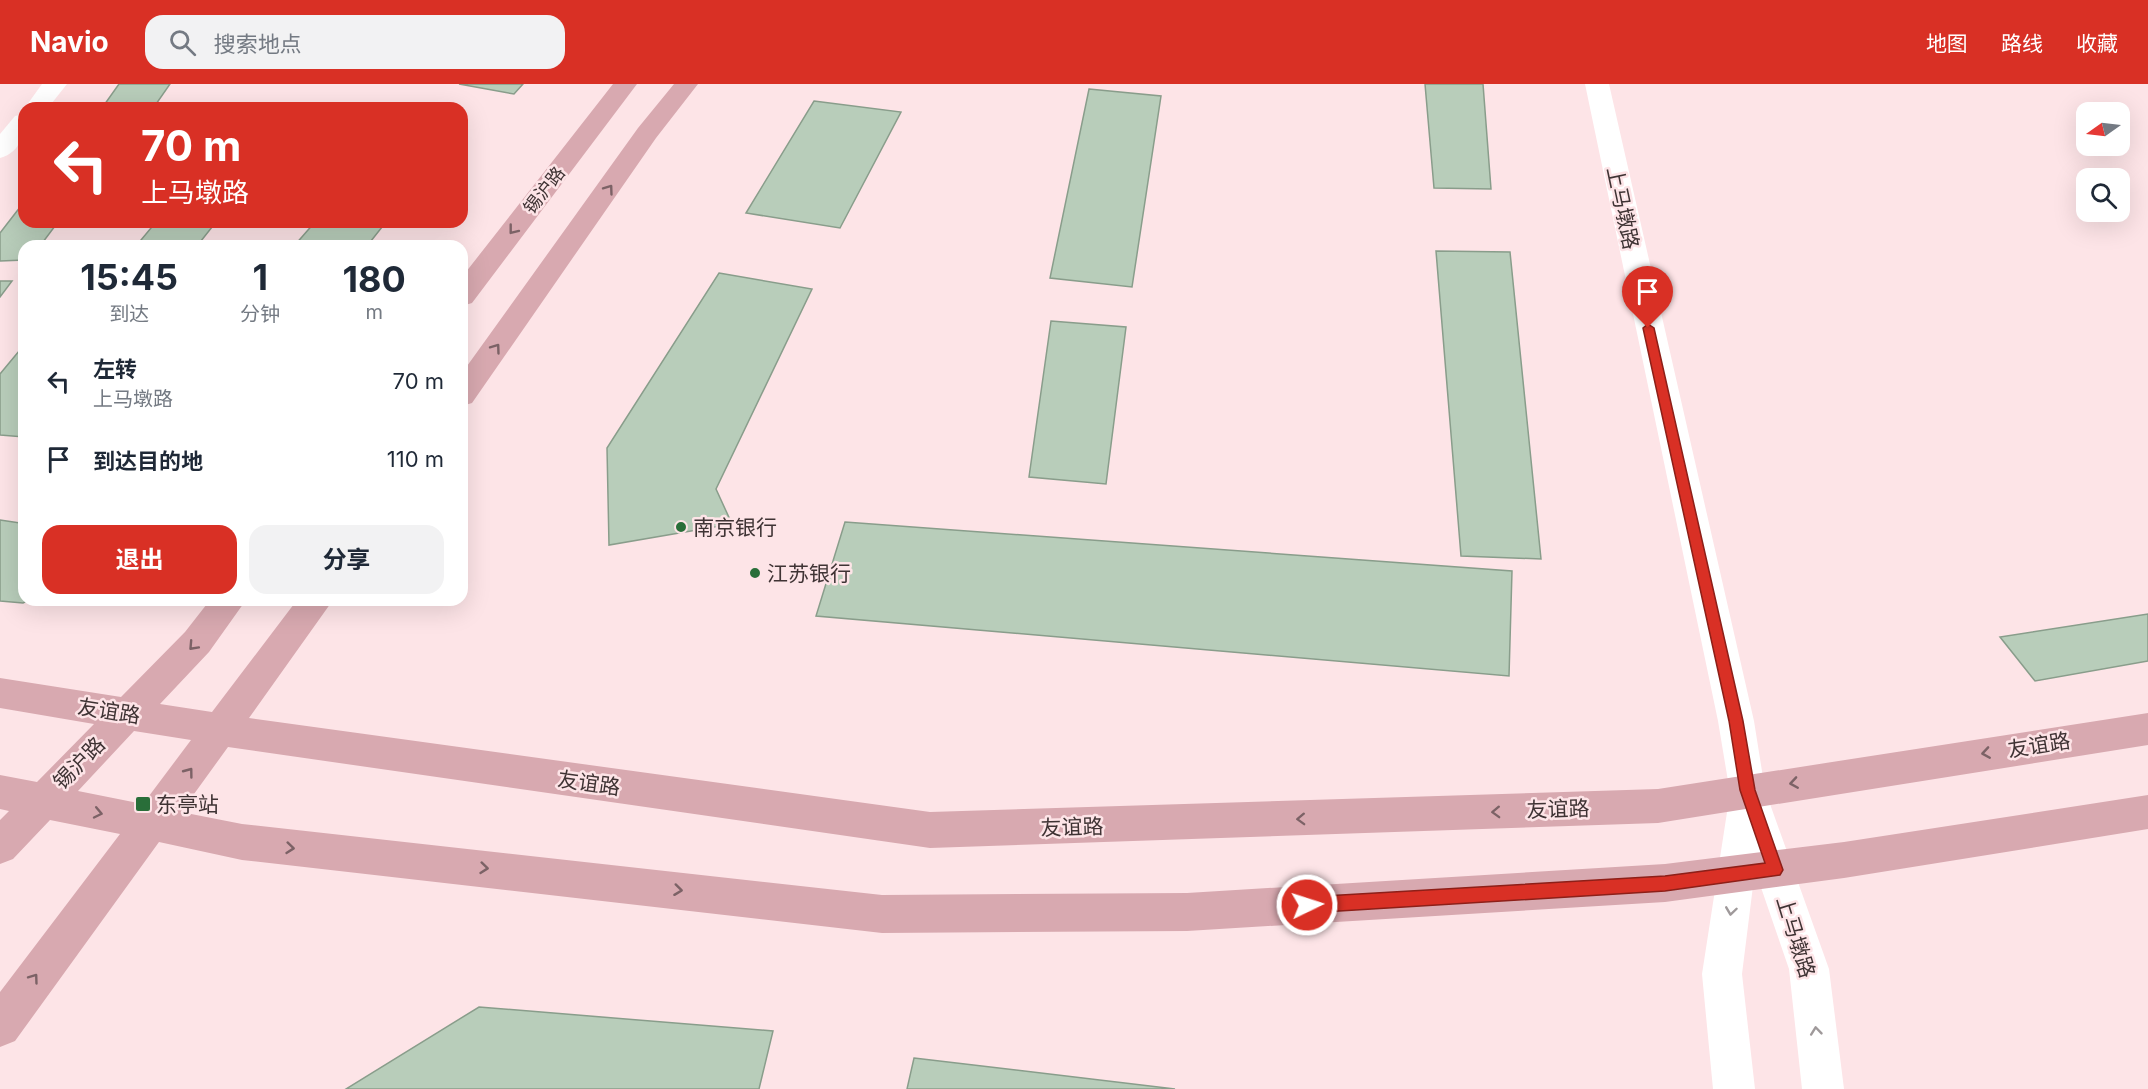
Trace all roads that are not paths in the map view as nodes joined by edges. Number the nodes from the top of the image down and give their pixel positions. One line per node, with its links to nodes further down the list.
1 (55, 84): 5 (street)
2 (625, 84): 8 (main road, 锡沪路, one-way to 8)
3 (686, 84): 9 (main road, one-way to 3)
4 (1597, 84): 16 (street, 上马墩路)
5 (40, 102)
6 (18, 128): 7 (street)
7 (0, 150)
8 (468, 289)
9 (468, 387)
10 (224, 606): 13 (main road, 锡沪路, one-way to 13)
11 (312, 606): 15 (main road)
12 (0, 693): 13 (main road, 友谊路)
13 (127, 714): 15 (main road, 友谊路); 18 (main road, 锡沪路)
14 (2148, 729): 16 (main road, 友谊路, one-way to 16)
15 (221, 730): 16 (main road, 友谊路, one-way to 15); 20 (main road, one-way to 15)
16 (1747, 790): 22 (street, 上马墩路); 23 (street, 上马墩路)
17 (0, 792): 18 (main road)
18 (43, 801): 20 (main road, one-way to 20); 21 (main road, 锡沪路)
19 (2148, 812): 22 (main road)
20 (149, 824): 23 (main road, one-way to 23); 24 (main road, one-way to 20)
21 (0, 846)
22 (1775, 870): 23 (main road); 26 (street, 上马墩路, one-way to 22)
23 (1736, 875): 25 (street, 上马墩路, one-way to 25)
24 (0, 1026)
25 (1734, 1089)
26 (1823, 1089)

